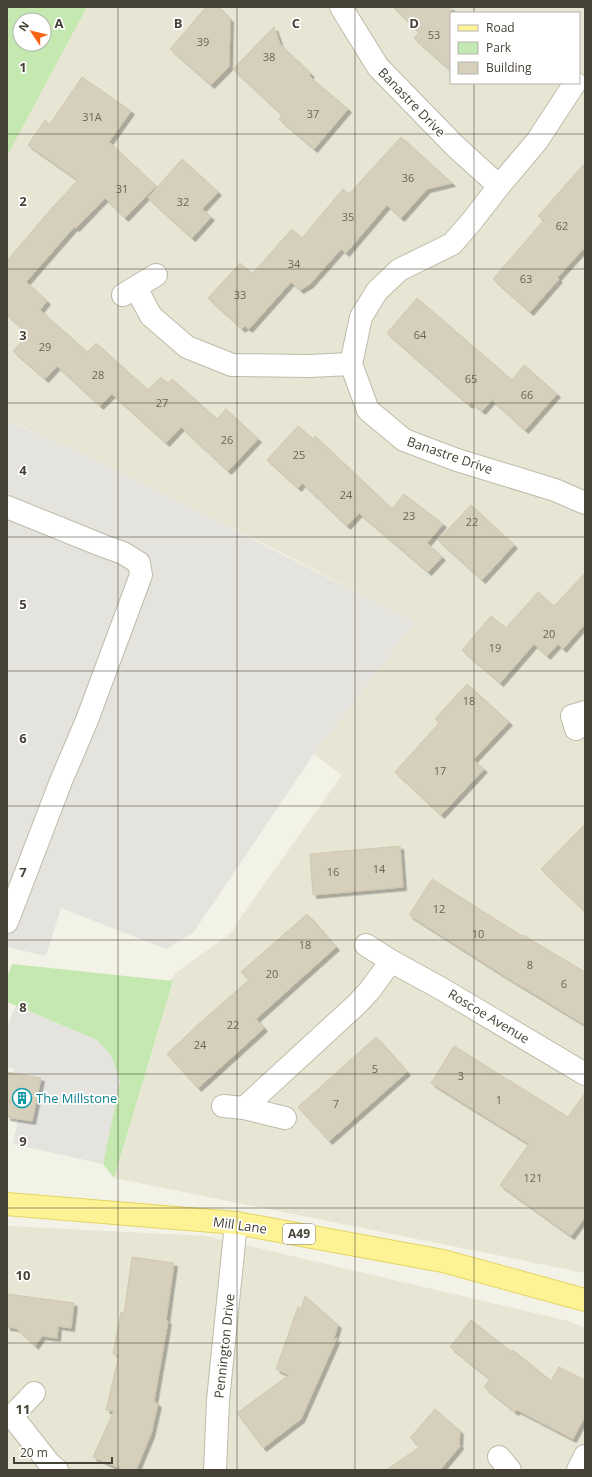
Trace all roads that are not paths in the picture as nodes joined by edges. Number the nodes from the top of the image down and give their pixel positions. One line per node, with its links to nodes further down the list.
1 (341, 7): 3 (street, Banastre Drive)
2 (575, 84): 3 (street)
3 (499, 186): 5 (street)
4 (156, 275): 5 (street)
5 (351, 364): 6 (street, Banastre Drive)
6 (585, 503)
7 (7, 507): 8 (street)
8 (7, 922)
9 (366, 945): 10 (street, Roscoe Avenue)
10 (391, 960): 11 (street, Roscoe Avenue); 12 (street)
11 (585, 1074)
12 (286, 1118)
13 (7, 1204): 14 (main road, Mill Lane / A49)
14 (236, 1223): 15 (main road, Mill Lane / A49); 20 (street, Pennington Drive)
15 (585, 1300)
16 (34, 1393): 17 (street)
17 (9, 1416): 19 (street)
18 (585, 1456): 21 (street)
19 (57, 1470)
20 (215, 1470)
21 (578, 1470)

